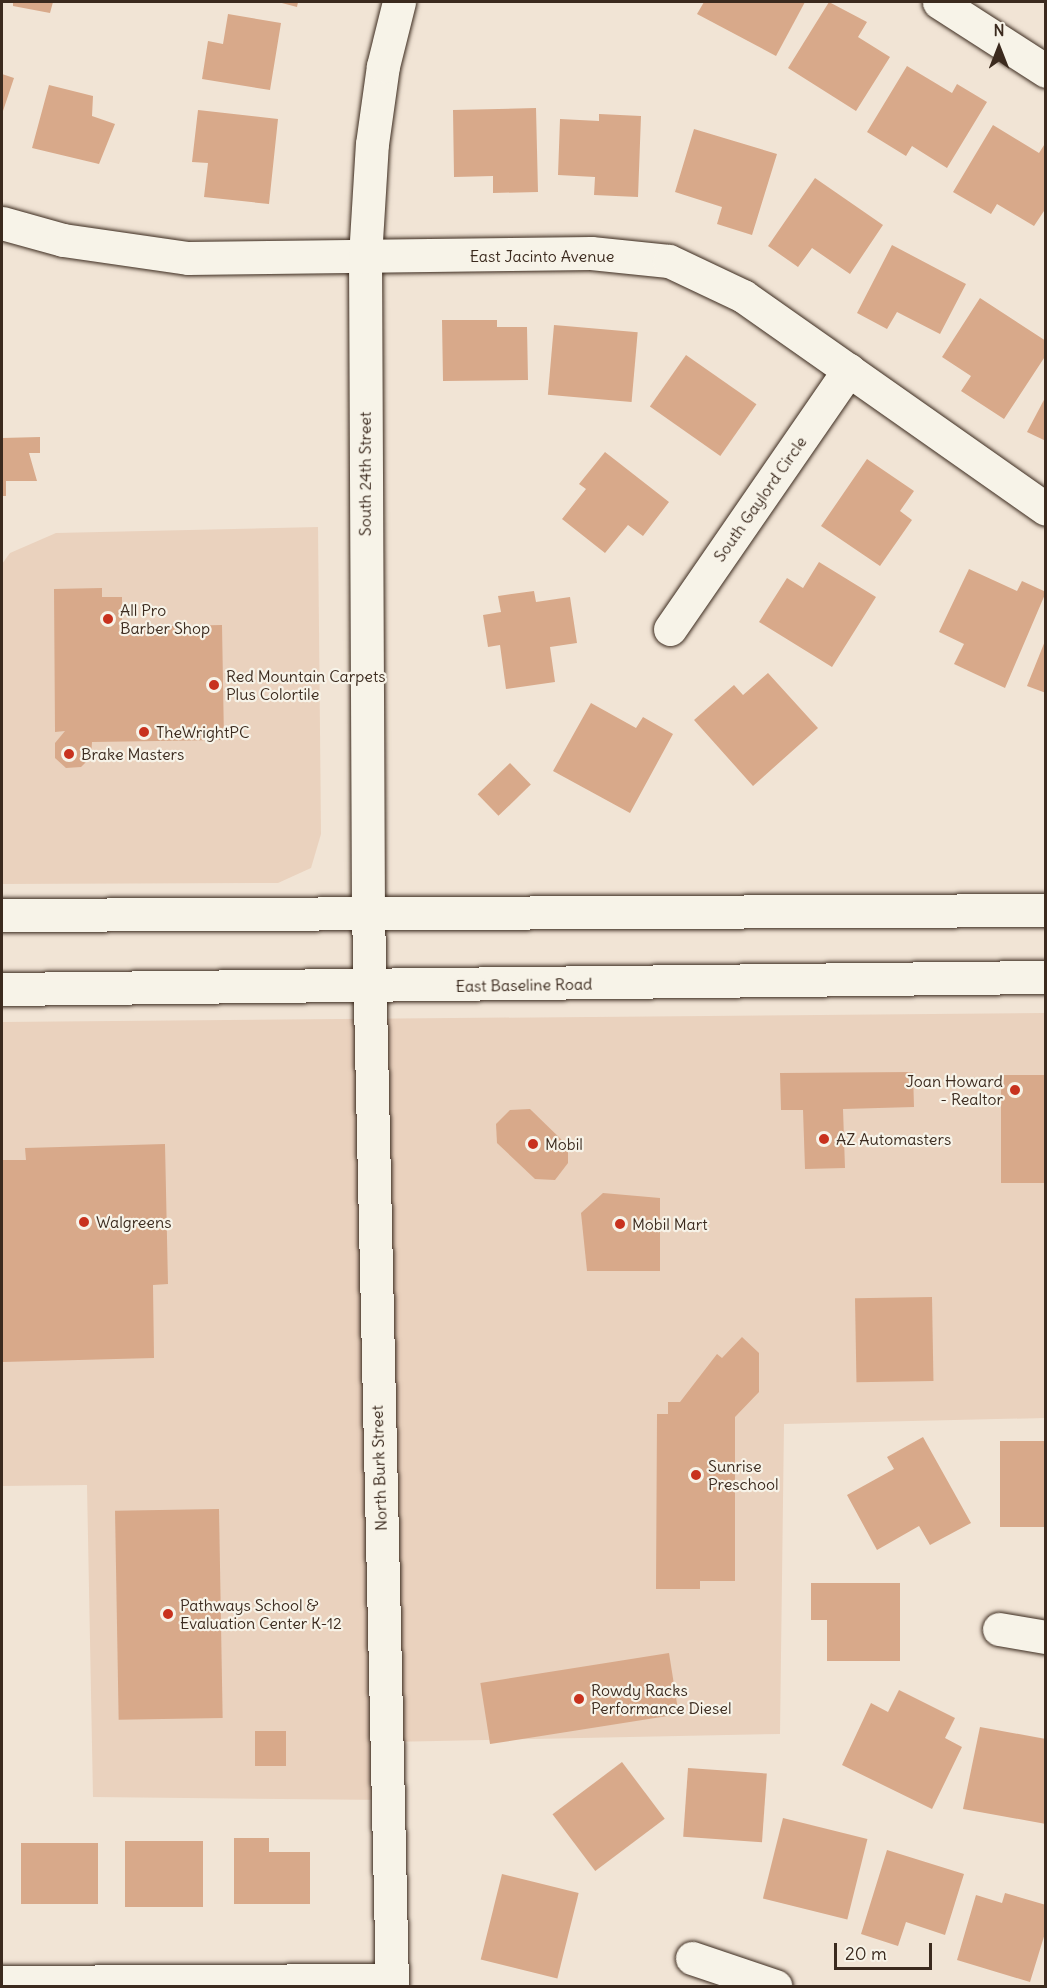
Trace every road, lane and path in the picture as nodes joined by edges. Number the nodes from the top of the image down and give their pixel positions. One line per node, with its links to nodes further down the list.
1 (399, 2): 5 (street, South 24th Street)
2 (939, 2): 3 (street)
3 (1046, 70)
4 (2, 223): 5 (street, East Jacinto Avenue)
5 (365, 256): 6 (street, East Jacinto Avenue); 10 (street, South 24th Street)
6 (849, 370): 7 (street, East Jacinto Avenue); 8 (street, South Gaylord Circle)
7 (1046, 510)
8 (670, 629)
9 (1046, 910): 10 (street)
10 (368, 914): 11 (street); 12 (street, South 24th Street)
11 (2, 915)
12 (369, 950): 14 (street, North Burk Street)
13 (1046, 977): 14 (street, East Baseline Road)
14 (370, 986): 15 (street, East Baseline Road); 20 (street, North Burk Street)
15 (2, 989)
16 (999, 1629): 17 (street)
17 (1046, 1637)
18 (692, 1958): 21 (street)
19 (2, 1982): 20 (street)
20 (392, 1983)
21 (775, 1986)

